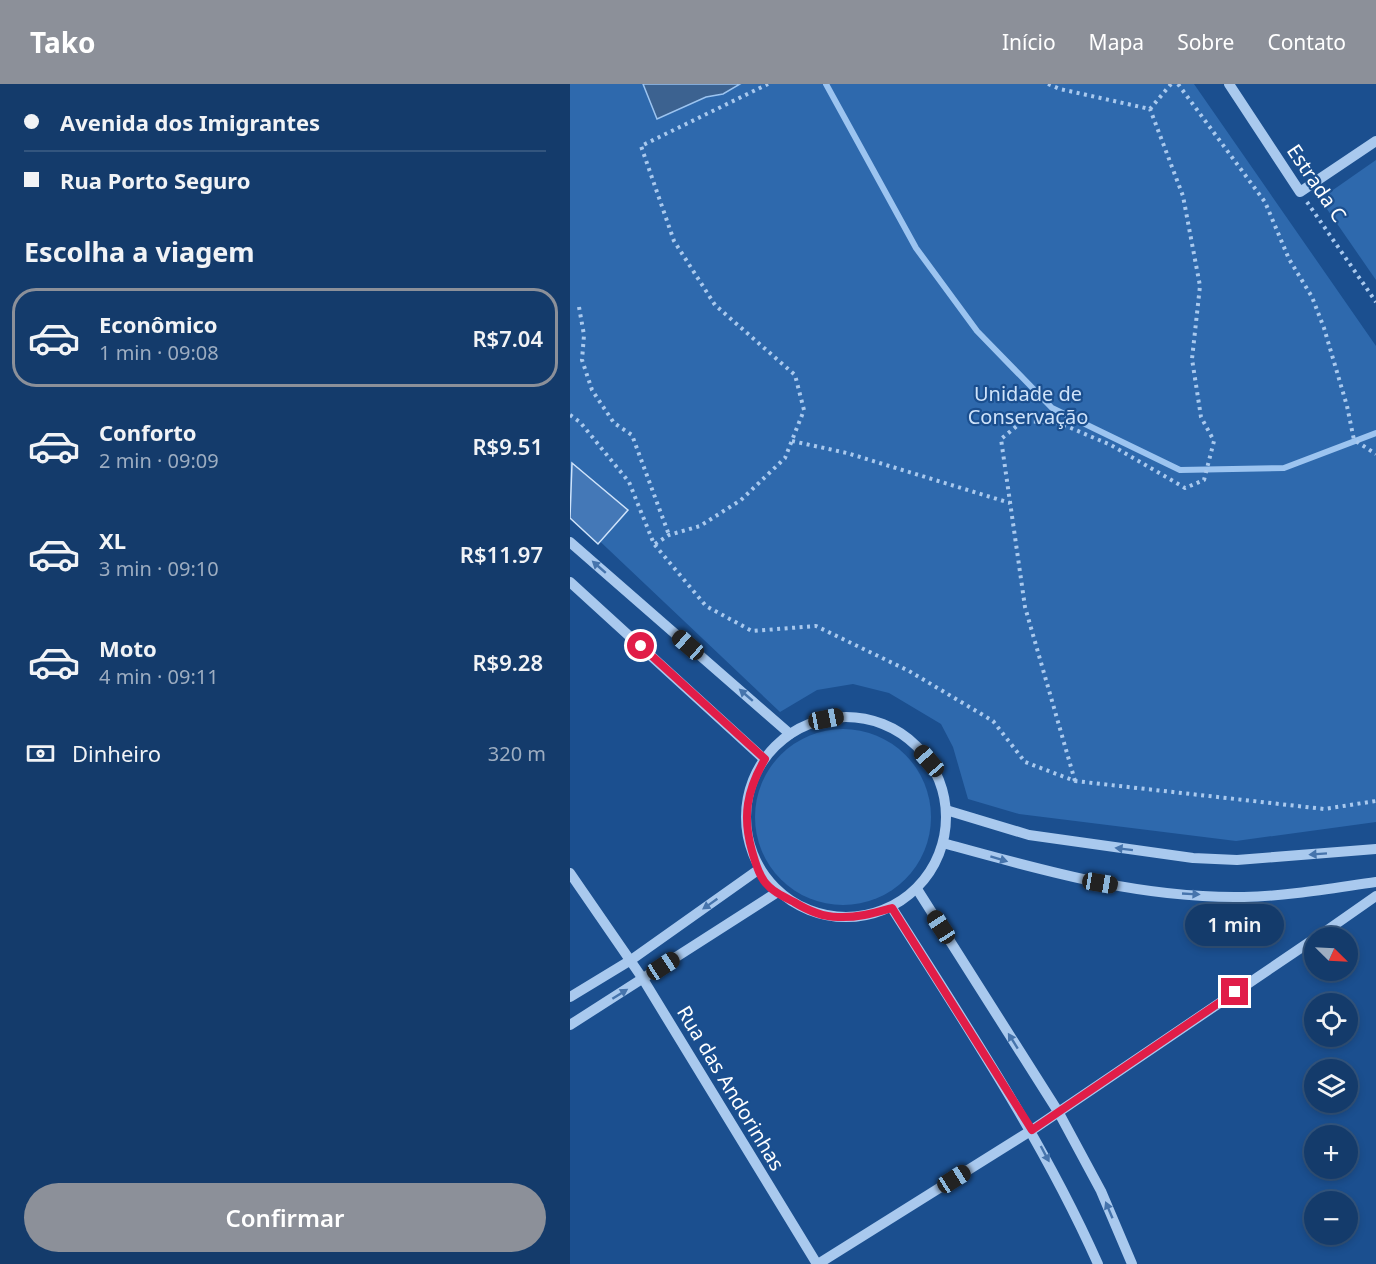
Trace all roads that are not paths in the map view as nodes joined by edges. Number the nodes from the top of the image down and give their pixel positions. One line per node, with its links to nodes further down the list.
1 (1229, 84): 2 (street, Estrada C)
2 (1376, 141)
3 (570, 542): 5 (street, one-way to 3)
4 (570, 582): 6 (street)
5 (790, 734): 6 (street); 7 (street)
6 (765, 759): 10 (street)
7 (946, 810): 8 (street); 9 (street, one-way to 7)
8 (943, 843): 12 (street, one-way to 12); 13 (street)
9 (1376, 849)
10 (758, 870): 14 (street); 19 (street, one-way to 19)
11 (570, 873): 19 (street, Rua das Andorinhas)
12 (1376, 882)
13 (917, 889): 16 (street); 23 (street, one-way to 13)
14 (777, 893): 16 (street); 20 (street)
15 (1376, 896): 17 (street)
16 (892, 908): 24 (street)
17 (1331, 927)
18 (1304, 946): 23 (street)
19 (631, 960): 20 (street, Rua das Andorinhas); 21 (street)
20 (644, 979): 22 (street, one-way to 20); 25 (street, Rua das Andorinhas)
21 (570, 997)
22 (570, 1025)
23 (1059, 1113): 24 (street); 27 (street, one-way to 23)
24 (1032, 1130): 25 (street); 26 (street, one-way to 26)
25 (818, 1264)
26 (1098, 1264)
27 (1132, 1264)

